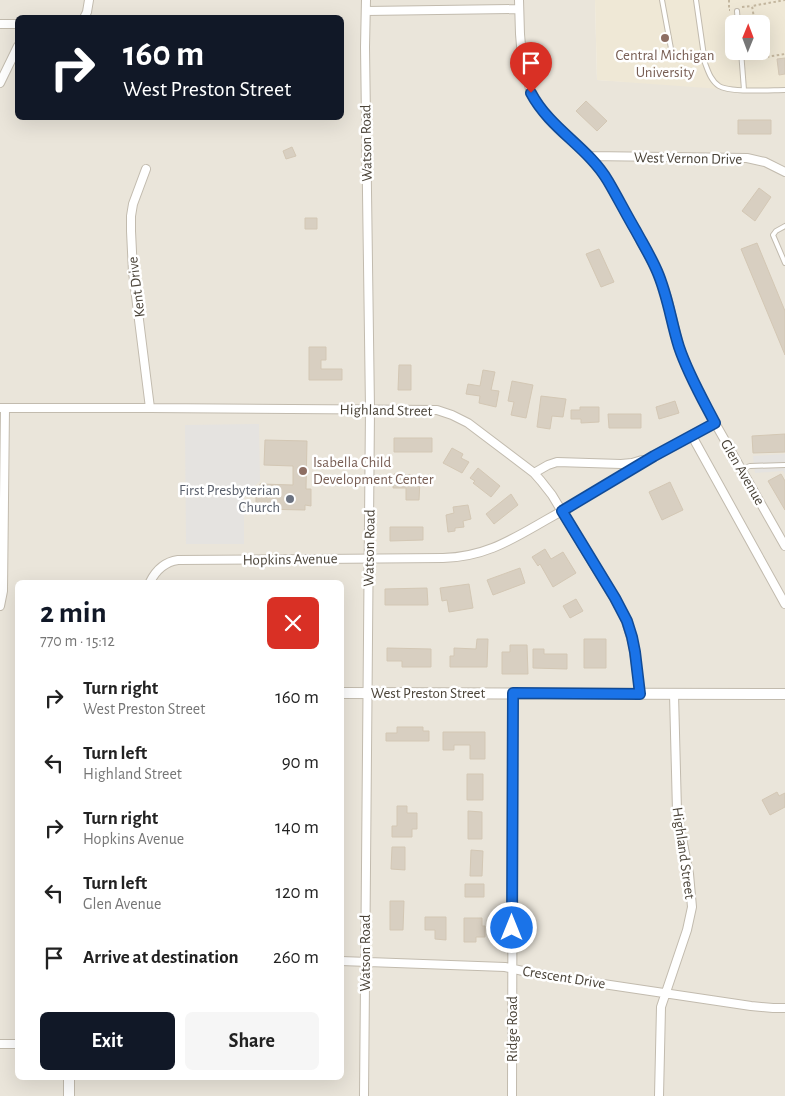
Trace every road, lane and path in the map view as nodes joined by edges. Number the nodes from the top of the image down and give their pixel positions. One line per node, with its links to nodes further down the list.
1 (89, 0): 10 (street)
2 (366, 0): 8 (street, Watson Road)
3 (519, 0): 7 (street, Glen Avenue)
4 (662, 0): 16 (lane)
5 (696, 0): 21 (lane)
6 (785, 0): 12 (path)
7 (519, 9): 8 (street); 23 (street, Glen Avenue)
8 (366, 11): 30 (street, Watson Road)
9 (737, 11): 11 (lane)
10 (86, 15)
11 (737, 15)
12 (753, 15)
13 (0, 24): 14 (street)
14 (15, 24)
15 (15, 52): 20 (street)
16 (672, 54)
17 (785, 54): 18 (path)
18 (770, 56)
19 (742, 60): 21 (lane)
20 (0, 83)
21 (744, 90): 22 (lane)
22 (785, 90)
23 (589, 156): 25 (street, West Vernon Drive); 31 (street, Glen Avenue)
24 (146, 169): 29 (street, Kent Drive)
25 (785, 172)
26 (785, 226): 27 (lane)
27 (785, 263)
28 (2, 408): 29 (street, Highland Street); 42 (street)
29 (150, 408): 30 (street, Highland Street)
30 (370, 409): 36 (street, Highland Street); 39 (street, Watson Road)
31 (715, 423): 32 (street, Hopkins Avenue); 35 (street, Glen Avenue)
32 (692, 436): 33 (street, Hopkins Avenue); 41 (street, Glen Avenue)
33 (654, 456): 36 (street, Hopkins Avenue); 37 (street, Hopkins Avenue)
34 (785, 465): 35 (lane)
35 (741, 469): 38 (street, Glen Avenue)
36 (534, 473): 37 (street, Highland Street)
37 (562, 511): 39 (street, Hopkins Avenue); 46 (street, Highland Street)
38 (785, 546)
39 (369, 559): 40 (street, Hopkins Avenue); 44 (street, Watson Road)
40 (151, 580)
41 (785, 604)
42 (0, 606)
43 (344, 693): 44 (street, West Preston Street)
44 (367, 693): 45 (street, West Preston Street); 50 (street, Watson Road)
45 (513, 693): 46 (street, West Preston Street); 51 (street, Ridge Road)
46 (640, 694): 47 (street, West Preston Street)
47 (674, 694): 48 (street, West Preston Street); 52 (street, Highland Street)
48 (785, 694)
49 (344, 961): 50 (street, Crescent Drive)
50 (365, 962): 51 (street, Crescent Drive); 58 (street, Watson Road)
51 (512, 968): 52 (street, Crescent Drive); 59 (street, Ridge Road)
52 (665, 993): 53 (street, Crescent Drive); 60 (street, Highland Street)
53 (785, 1008)
54 (0, 1044): 55 (street)
55 (15, 1044)
56 (69, 1080): 57 (street)
57 (69, 1096)
58 (364, 1096)
59 (512, 1096)
60 (659, 1096)

